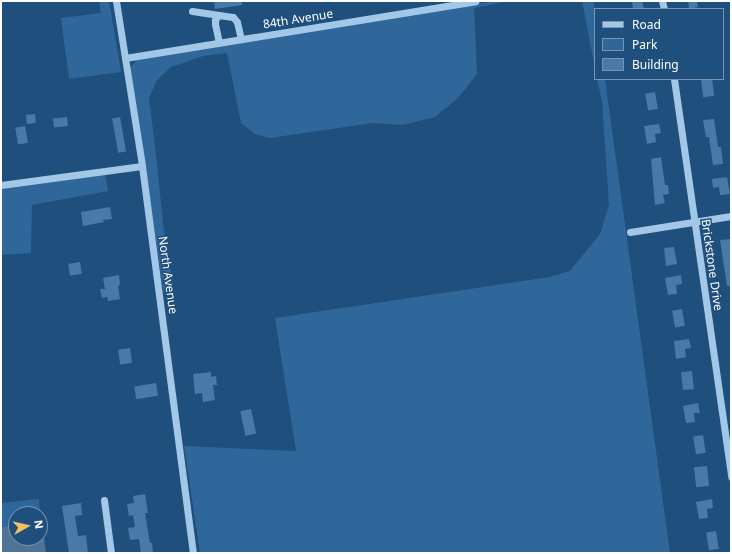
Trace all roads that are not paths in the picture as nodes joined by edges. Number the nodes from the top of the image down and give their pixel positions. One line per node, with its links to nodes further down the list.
1 (116, 1): 7 (street, North Avenue)
2 (474, 1): 5 (street, 84th Avenue)
3 (192, 11): 4 (street)
4 (218, 16): 5 (street); 6 (street)
5 (241, 39): 6 (street, 84th Avenue)
6 (219, 43): 7 (street, 84th Avenue)
7 (125, 58): 9 (street, North Avenue)
8 (674, 80): 12 (street, Brickstone Drive)
9 (142, 166): 10 (street); 18 (street, North Avenue)
10 (1, 185)
11 (731, 216): 12 (street)
12 (695, 222): 13 (street); 14 (street, Brickstone Drive)
13 (630, 232)
14 (728, 437): 15 (street, Brickstone Drive)
15 (731, 477)
16 (104, 500): 17 (street)
17 (111, 553)
18 (193, 553)

